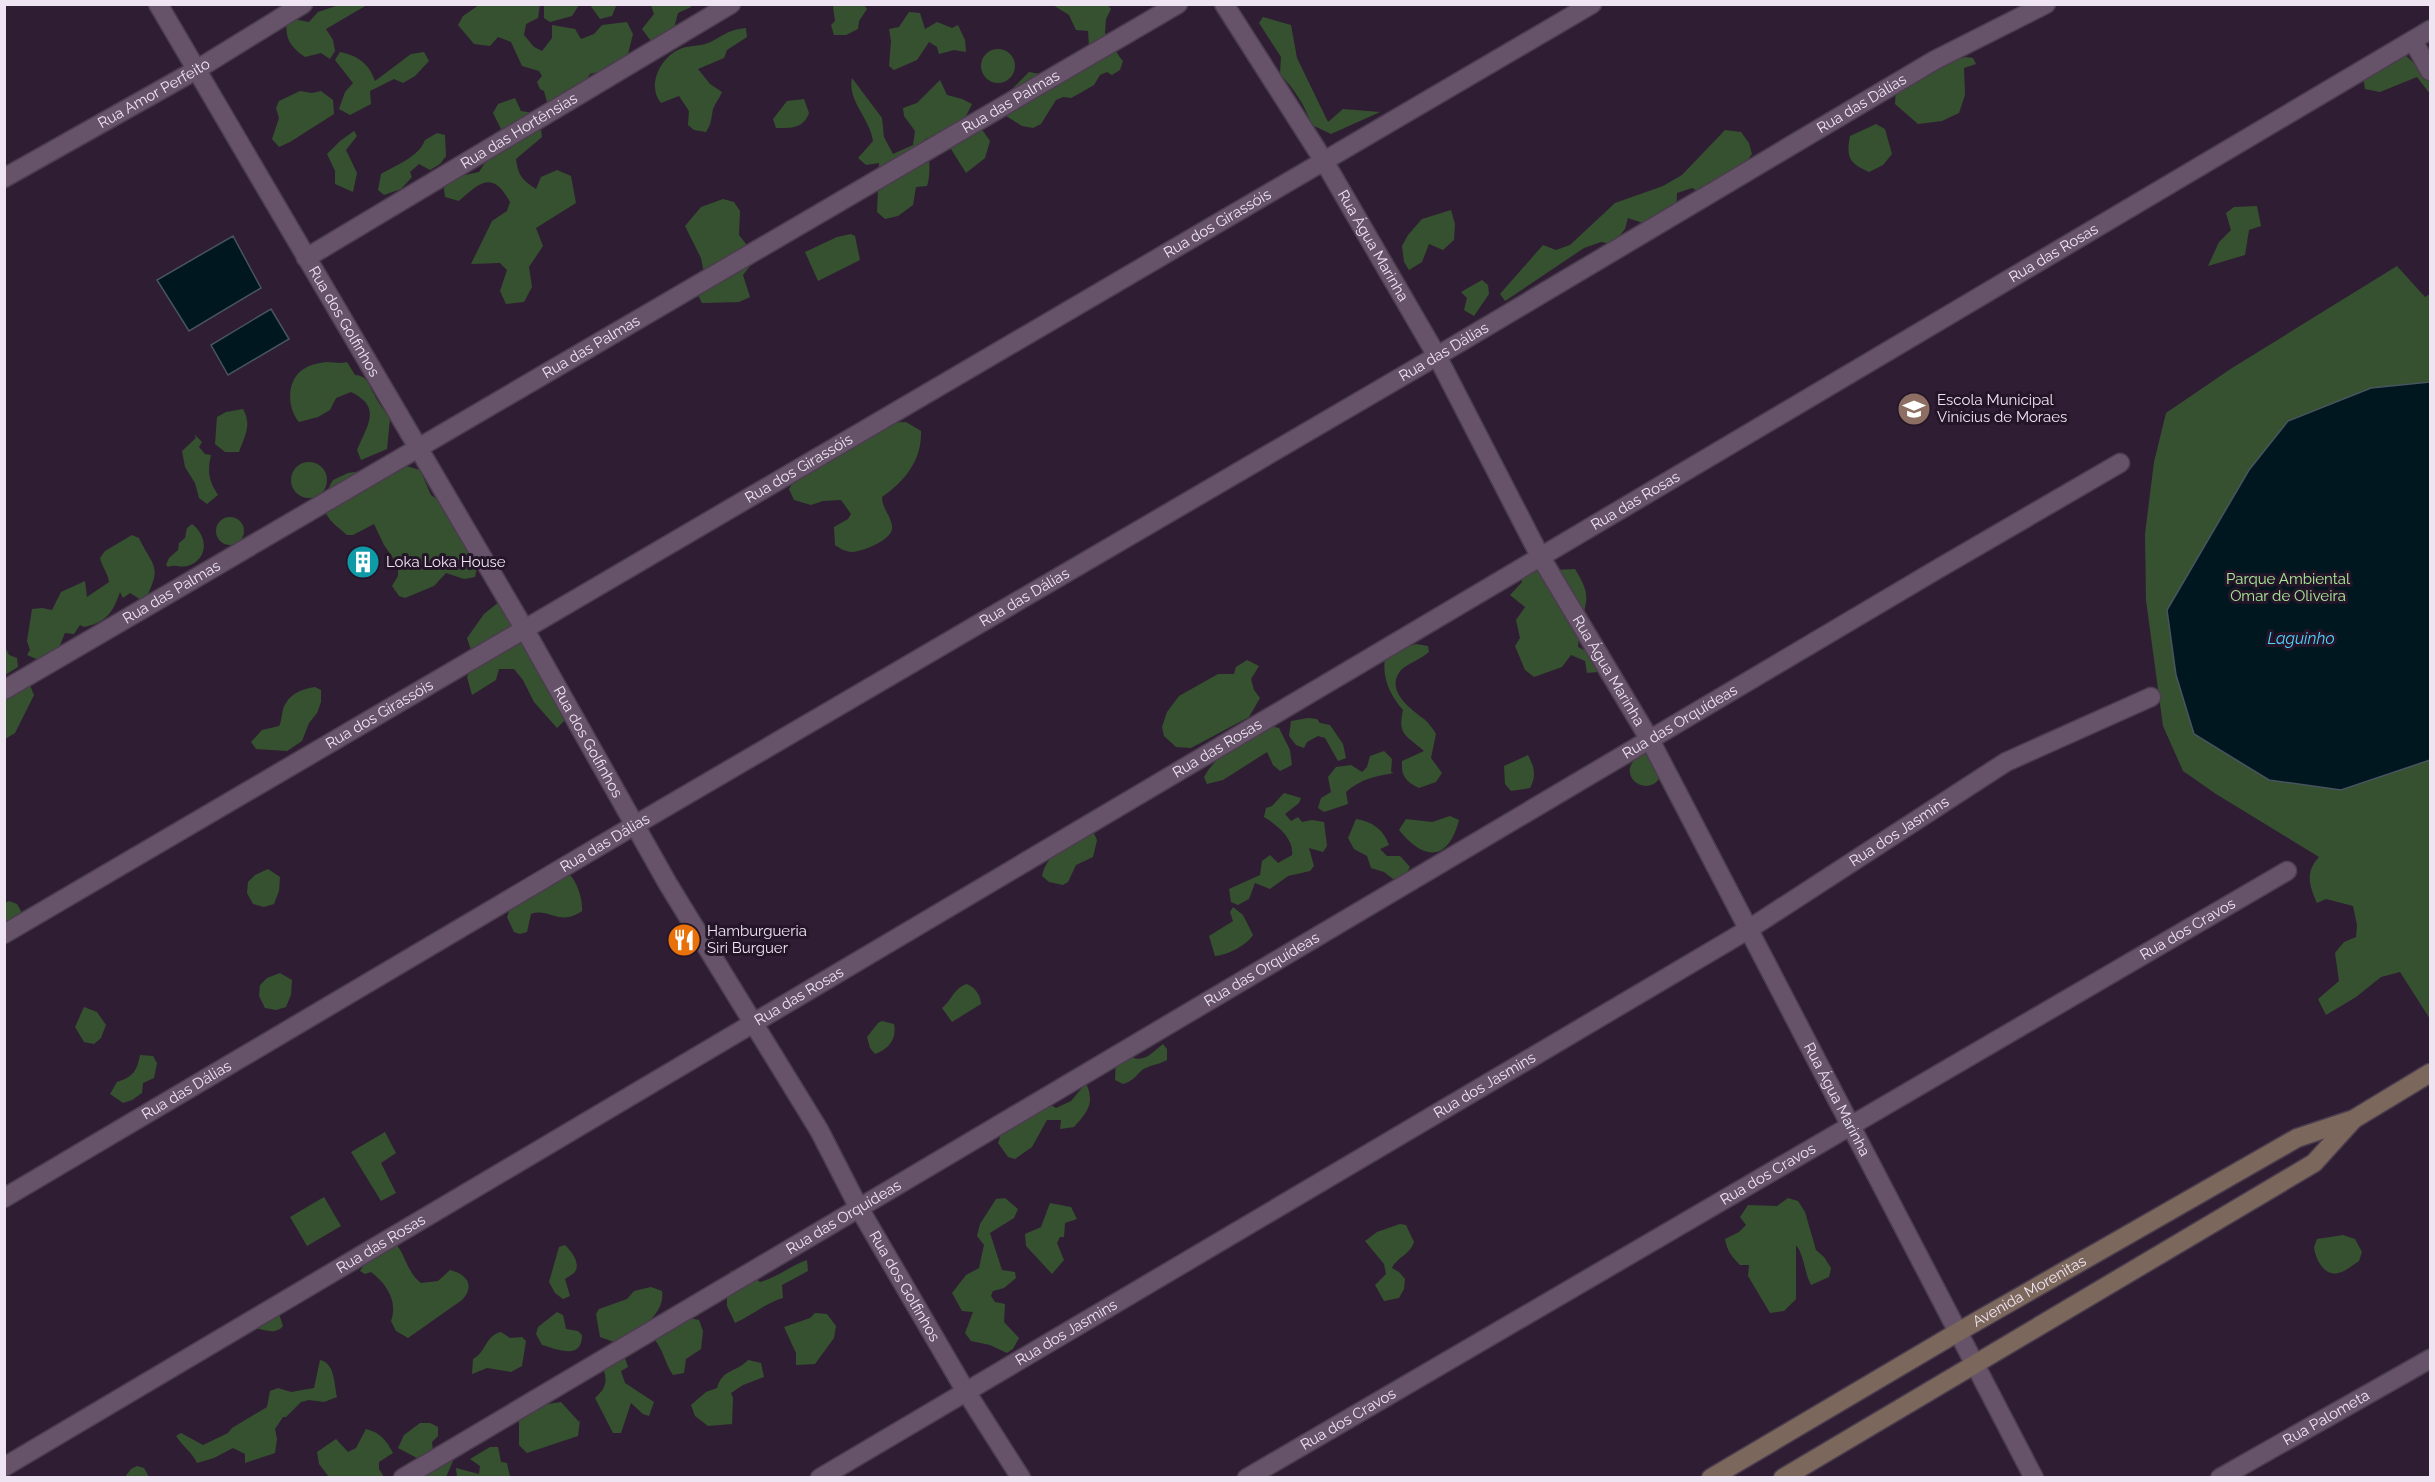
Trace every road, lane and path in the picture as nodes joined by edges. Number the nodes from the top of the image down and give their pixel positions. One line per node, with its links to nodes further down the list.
1 (158, 4): 10 (street, Rua dos Golfinhos)
2 (303, 4): 10 (street, Rua Amor Perfeito)
3 (731, 4): 14 (street, Rua das Hortênsias)
4 (1178, 4): 16 (street, Rua das Palmas)
5 (1224, 4): 12 (street, Rua Água Marinha)
6 (1592, 4): 12 (street, Rua dos Girassóis)
7 (2046, 4): 15 (street, Rua das Dálias)
8 (2430, 30): 9 (street, Rua das Rosas)
9 (2413, 40): 11 (street); 18 (street, Rua das Rosas)
10 (196, 70): 13 (street, Rua Amor Perfeito); 14 (street, Rua dos Golfinhos)
11 (2430, 71)
12 (1324, 161): 15 (street, Rua Água Marinha); 19 (street, Rua dos Girassóis)
13 (4, 178)
14 (306, 258): 16 (street, Rua dos Golfinhos)
15 (1437, 356): 18 (street, Rua Água Marinha); 23 (street, Rua das Dálias)
16 (418, 449): 19 (street, Rua dos Golfinhos); 20 (street, Rua das Palmas)
17 (2120, 464): 22 (street, Rua das Orquídeas)
18 (1540, 556): 22 (street, Rua Água Marinha); 27 (street, Rua das Rosas)
19 (525, 630): 23 (street, Rua dos Golfinhos); 26 (street, Rua dos Girassóis)
20 (4, 690)
21 (2151, 697): 25 (street, Rua dos Jasmins)
22 (1650, 740): 25 (street, Rua Água Marinha); 32 (street, Rua das Orquídeas)
23 (635, 825): 27 (street, Rua dos Golfinhos); 31 (street, Rua das Dálias)
24 (2287, 871): 30 (street, Rua dos Cravos)
25 (1749, 929): 30 (street, Rua Água Marinha); 36 (street, Rua dos Jasmins)
26 (4, 934)
27 (752, 1022): 32 (street, Rua dos Golfinhos); 37 (street, Rua das Rosas)
28 (2430, 1073): 29 (main road, Avenida Morenitas)
29 (2354, 1119): 33 (main road, Avenida Morenitas); 35 (main road, Avenida Morenitas)
30 (1849, 1125): 33 (street, Rua Água Marinha); 41 (street, Rua dos Cravos)
31 (4, 1198)
32 (859, 1208): 36 (street, Rua dos Golfinhos); 38 (street, Rua das Orquídeas)
33 (1958, 1332): 35 (street, Rua Água Marinha); 42 (main road, Avenida Morenitas)
34 (2430, 1359): 45 (street, Rua Palometa)
35 (1976, 1364): 43 (main road, Avenida Morenitas); 44 (street, Rua Água Marinha)
36 (965, 1390): 39 (street, Rua dos Jasmins); 40 (street, Rua dos Golfinhos)
37 (9, 1465)
38 (403, 1478)
39 (820, 1478)
40 (1021, 1478)
41 (1247, 1478)
42 (1711, 1478)
43 (1783, 1478)
44 (2034, 1478)
45 (2220, 1478)

